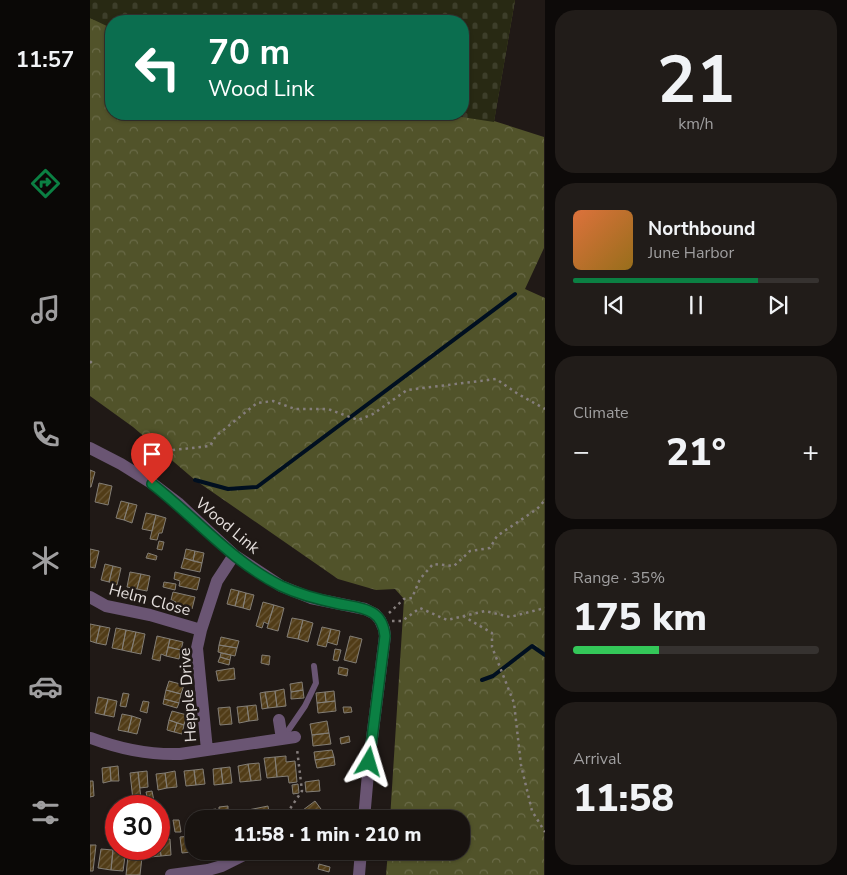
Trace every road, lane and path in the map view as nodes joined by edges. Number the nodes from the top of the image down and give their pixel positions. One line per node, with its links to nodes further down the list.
1 (544, 408): 3 (path)
2 (90, 448): 3 (street, Wood Link)
3 (152, 484): 5 (street, Wood Link)
4 (544, 500): 9 (path)
5 (234, 555): 9 (street, Wood Link); 10 (street, Hepple Drive)
6 (90, 597): 10 (street, Helm Close)
7 (544, 608): 8 (path)
8 (463, 616): 9 (path); 19 (path)
9 (380, 620): 18 (street)
10 (201, 630): 16 (street, Hepple Drive)
11 (314, 666): 15 (lane)
12 (280, 720): 15 (street)
13 (295, 737): 15 (street); 17 (path)
14 (90, 739): 16 (street)
15 (282, 739): 16 (street)
16 (207, 750)
17 (289, 810)
18 (365, 810)
19 (544, 832)
20 (236, 860): 22 (street)
21 (360, 860): 23 (street)
22 (171, 875)
23 (359, 875)

